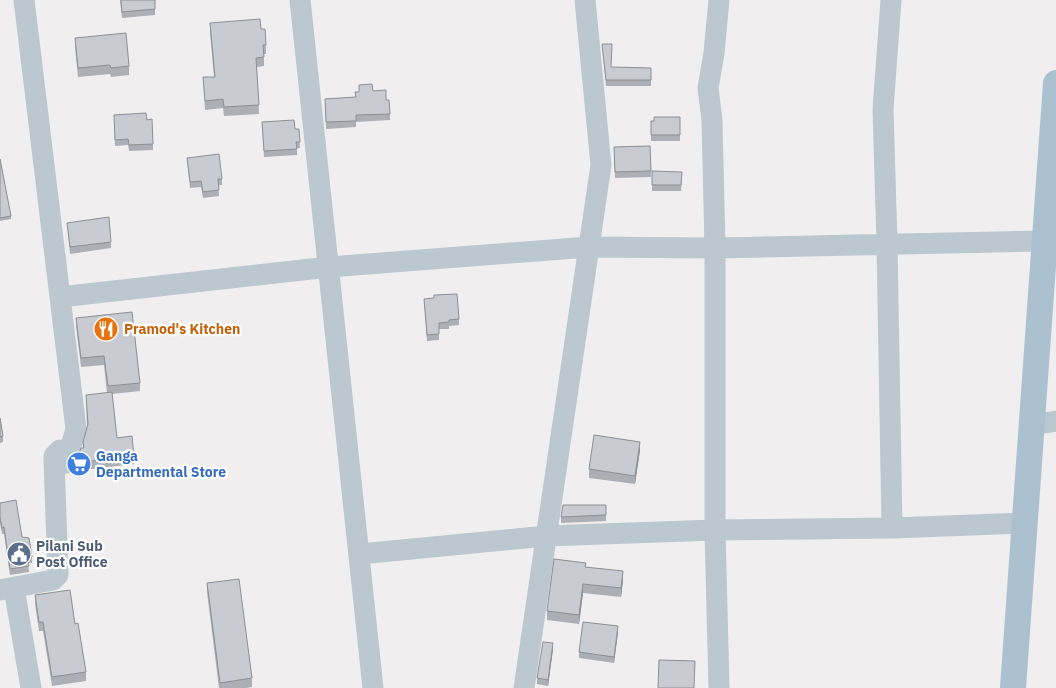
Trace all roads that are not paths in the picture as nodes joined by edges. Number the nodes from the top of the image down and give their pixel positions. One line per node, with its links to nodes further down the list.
1 (24, 0): 13 (street)
2 (300, 0): 12 (street)
3 (585, 0): 10 (street)
4 (719, 0): 11 (street)
5 (891, 0): 9 (street)
6 (1056, 83): 7 (main road)
7 (1056, 91): 8 (main road)
8 (1044, 240): 9 (street); 14 (main road)
9 (887, 244): 11 (street); 16 (street)
10 (589, 247): 11 (street); 12 (street); 18 (street)
11 (715, 248): 17 (street)
12 (330, 267): 13 (street); 19 (street)
13 (60, 297): 20 (street)
14 (1044, 423): 15 (main road)
15 (1025, 523): 16 (street); 25 (main road)
16 (892, 528): 17 (street)
17 (715, 530): 18 (street); 24 (street)
18 (546, 536): 19 (street); 23 (street)
19 (360, 554): 22 (street)
20 (7, 589): 21 (street)
21 (31, 688)
22 (373, 688)
23 (524, 688)
24 (719, 688)
25 (1013, 688)

